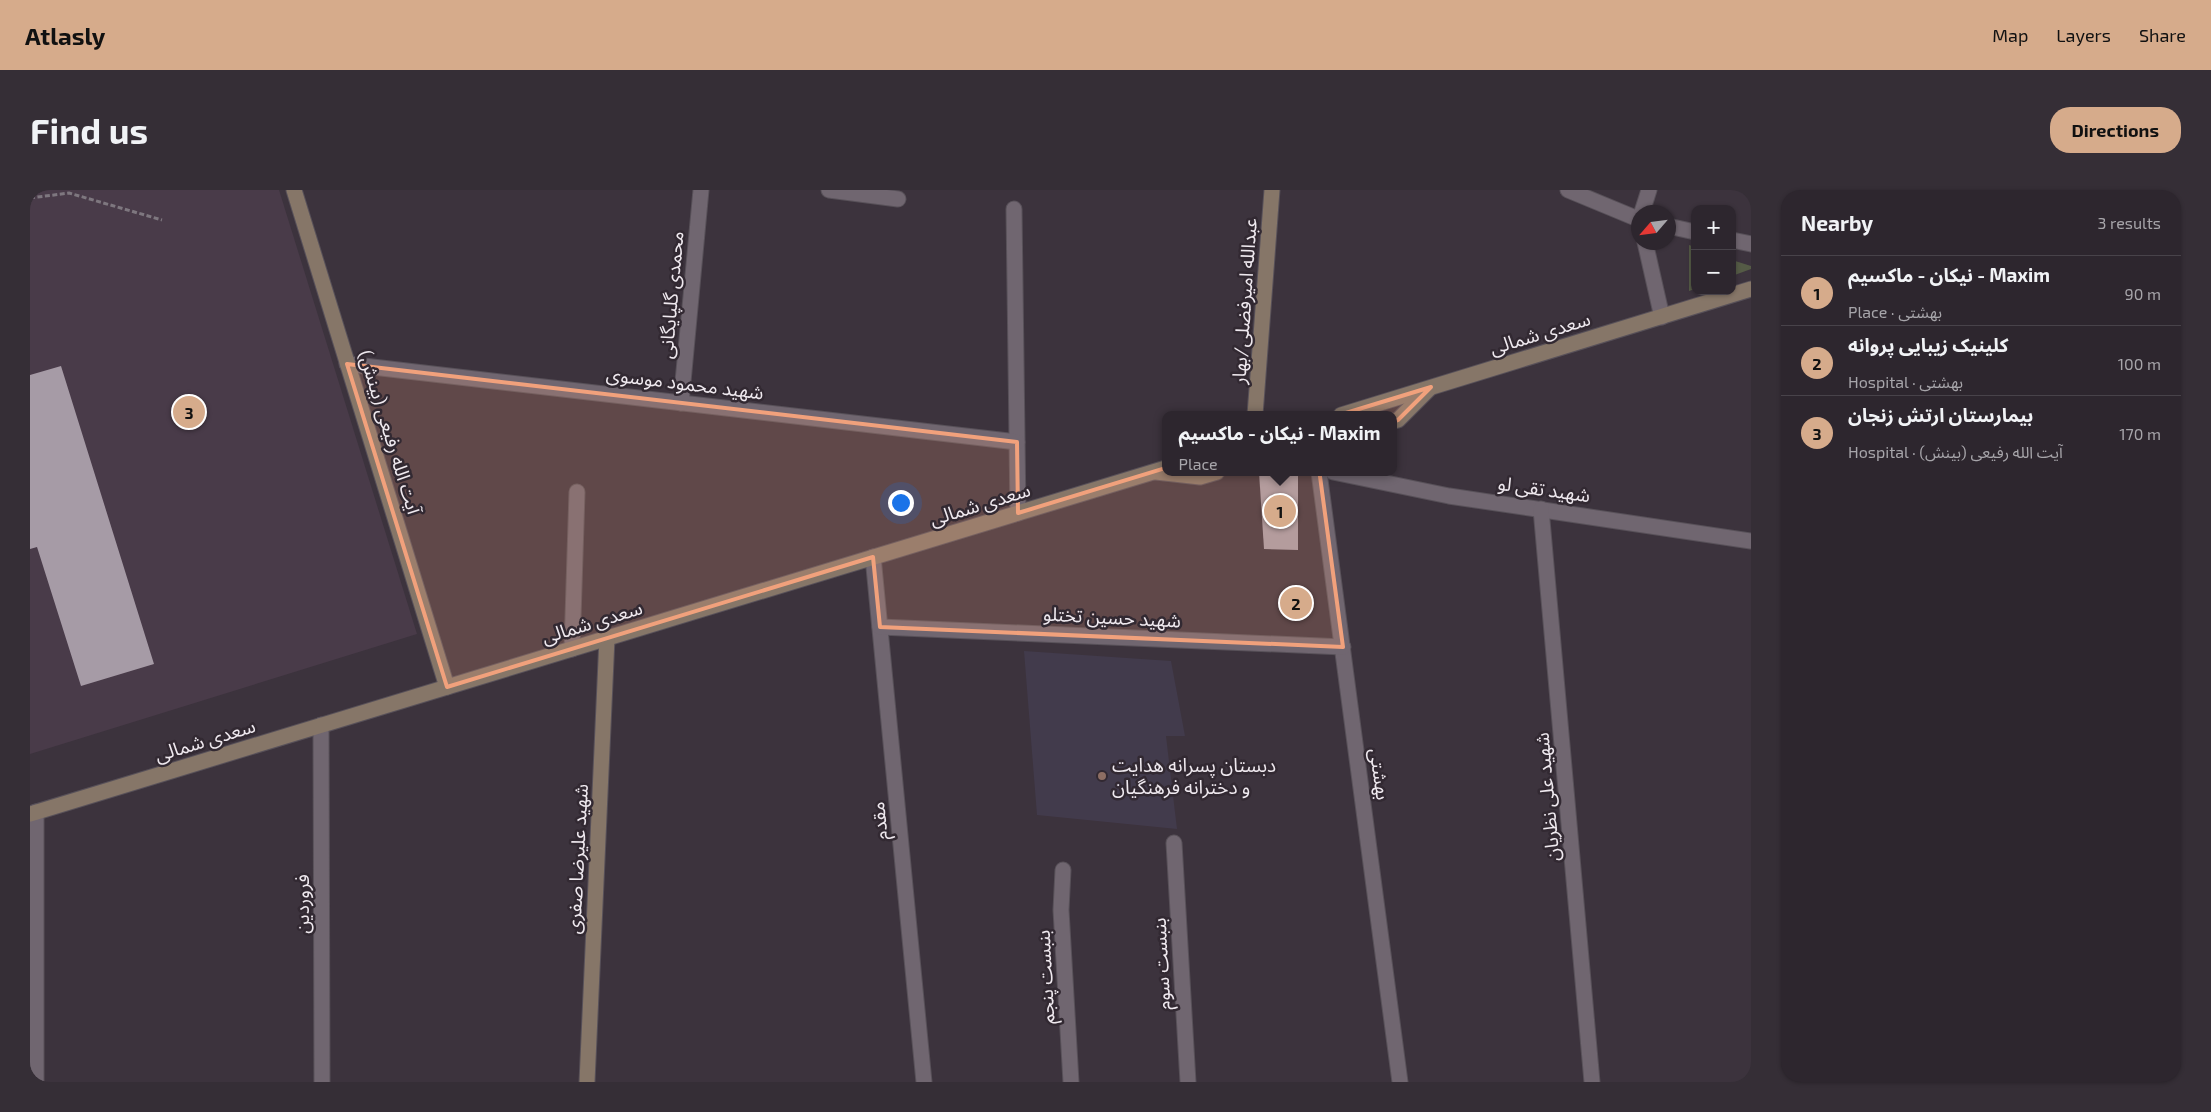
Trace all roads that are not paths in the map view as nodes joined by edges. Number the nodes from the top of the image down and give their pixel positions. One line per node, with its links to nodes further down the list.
1 (294, 190): 18 (main road, آیت الله رفیعی (بینش))
2 (701, 190): 20 (street, محمدی گلپایگانی)
3 (829, 190): 7 (street)
4 (1272, 190): 21 (main road, عبدالله امیرفضلی/بهار)
5 (1568, 190): 10 (street)
6 (1649, 190): 8 (street)
7 (898, 199)
8 (1644, 205)
9 (1014, 209): 24 (street)
10 (1631, 216)
11 (1676, 228): 12 (street)
12 (1691, 231)
13 (1736, 241): 14 (street)
14 (1751, 244)
15 (1647, 250): 17 (street)
16 (1751, 289): 17 (main road, سعدی شمالی)
17 (1662, 317): 19 (main road, سعدی شمالی)
18 (347, 364): 20 (street, شهید محمود موسوی); 37 (main road, آیت الله رفیعی (بینش))
19 (1431, 387): 22 (main road, سعدی شمالی); 23 (main road)
20 (681, 403): 24 (street, شهید محمود موسوی)
21 (1255, 411)
22 (1354, 411)
23 (1397, 420)
24 (1017, 442): 30 (street)
25 (1160, 470): 30 (main road, سعدی شمالی)
26 (1321, 476): 35 (street, بهشتی)
27 (1352, 476): 29 (street, شهید تقی لو)
28 (577, 492): 36 (street)
29 (1541, 509): 31 (street, شهید تقی لو); 49 (street, شهید علی نظریان)
30 (1018, 513): 32 (main road, سعدی شمالی)
31 (1751, 540)
32 (873, 557): 33 (street, مقدم); 34 (main road, سعدی شمالی)
33 (880, 627): 35 (street, شهید حسین تختلو); 45 (street, مقدم)
34 (607, 638): 36 (main road, سعدی شمالی); 44 (main road, شهید علیرضا صفری)
35 (1343, 647): 48 (street, بهشتی)
36 (572, 649): 37 (main road, سعدی شمالی)
37 (447, 687): 38 (main road, سعدی شمالی)
38 (322, 725): 39 (main road, سعدی شمالی); 43 (street, فروردین)
39 (33, 813): 42 (street)
40 (1174, 843): 47 (street, بنبست سوم)
41 (1063, 870): 46 (street, بنبست پنجم)
42 (36, 1082)
43 (322, 1082)
44 (587, 1082)
45 (924, 1082)
46 (1071, 1082)
47 (1188, 1082)
48 (1400, 1082)
49 (1592, 1082)

